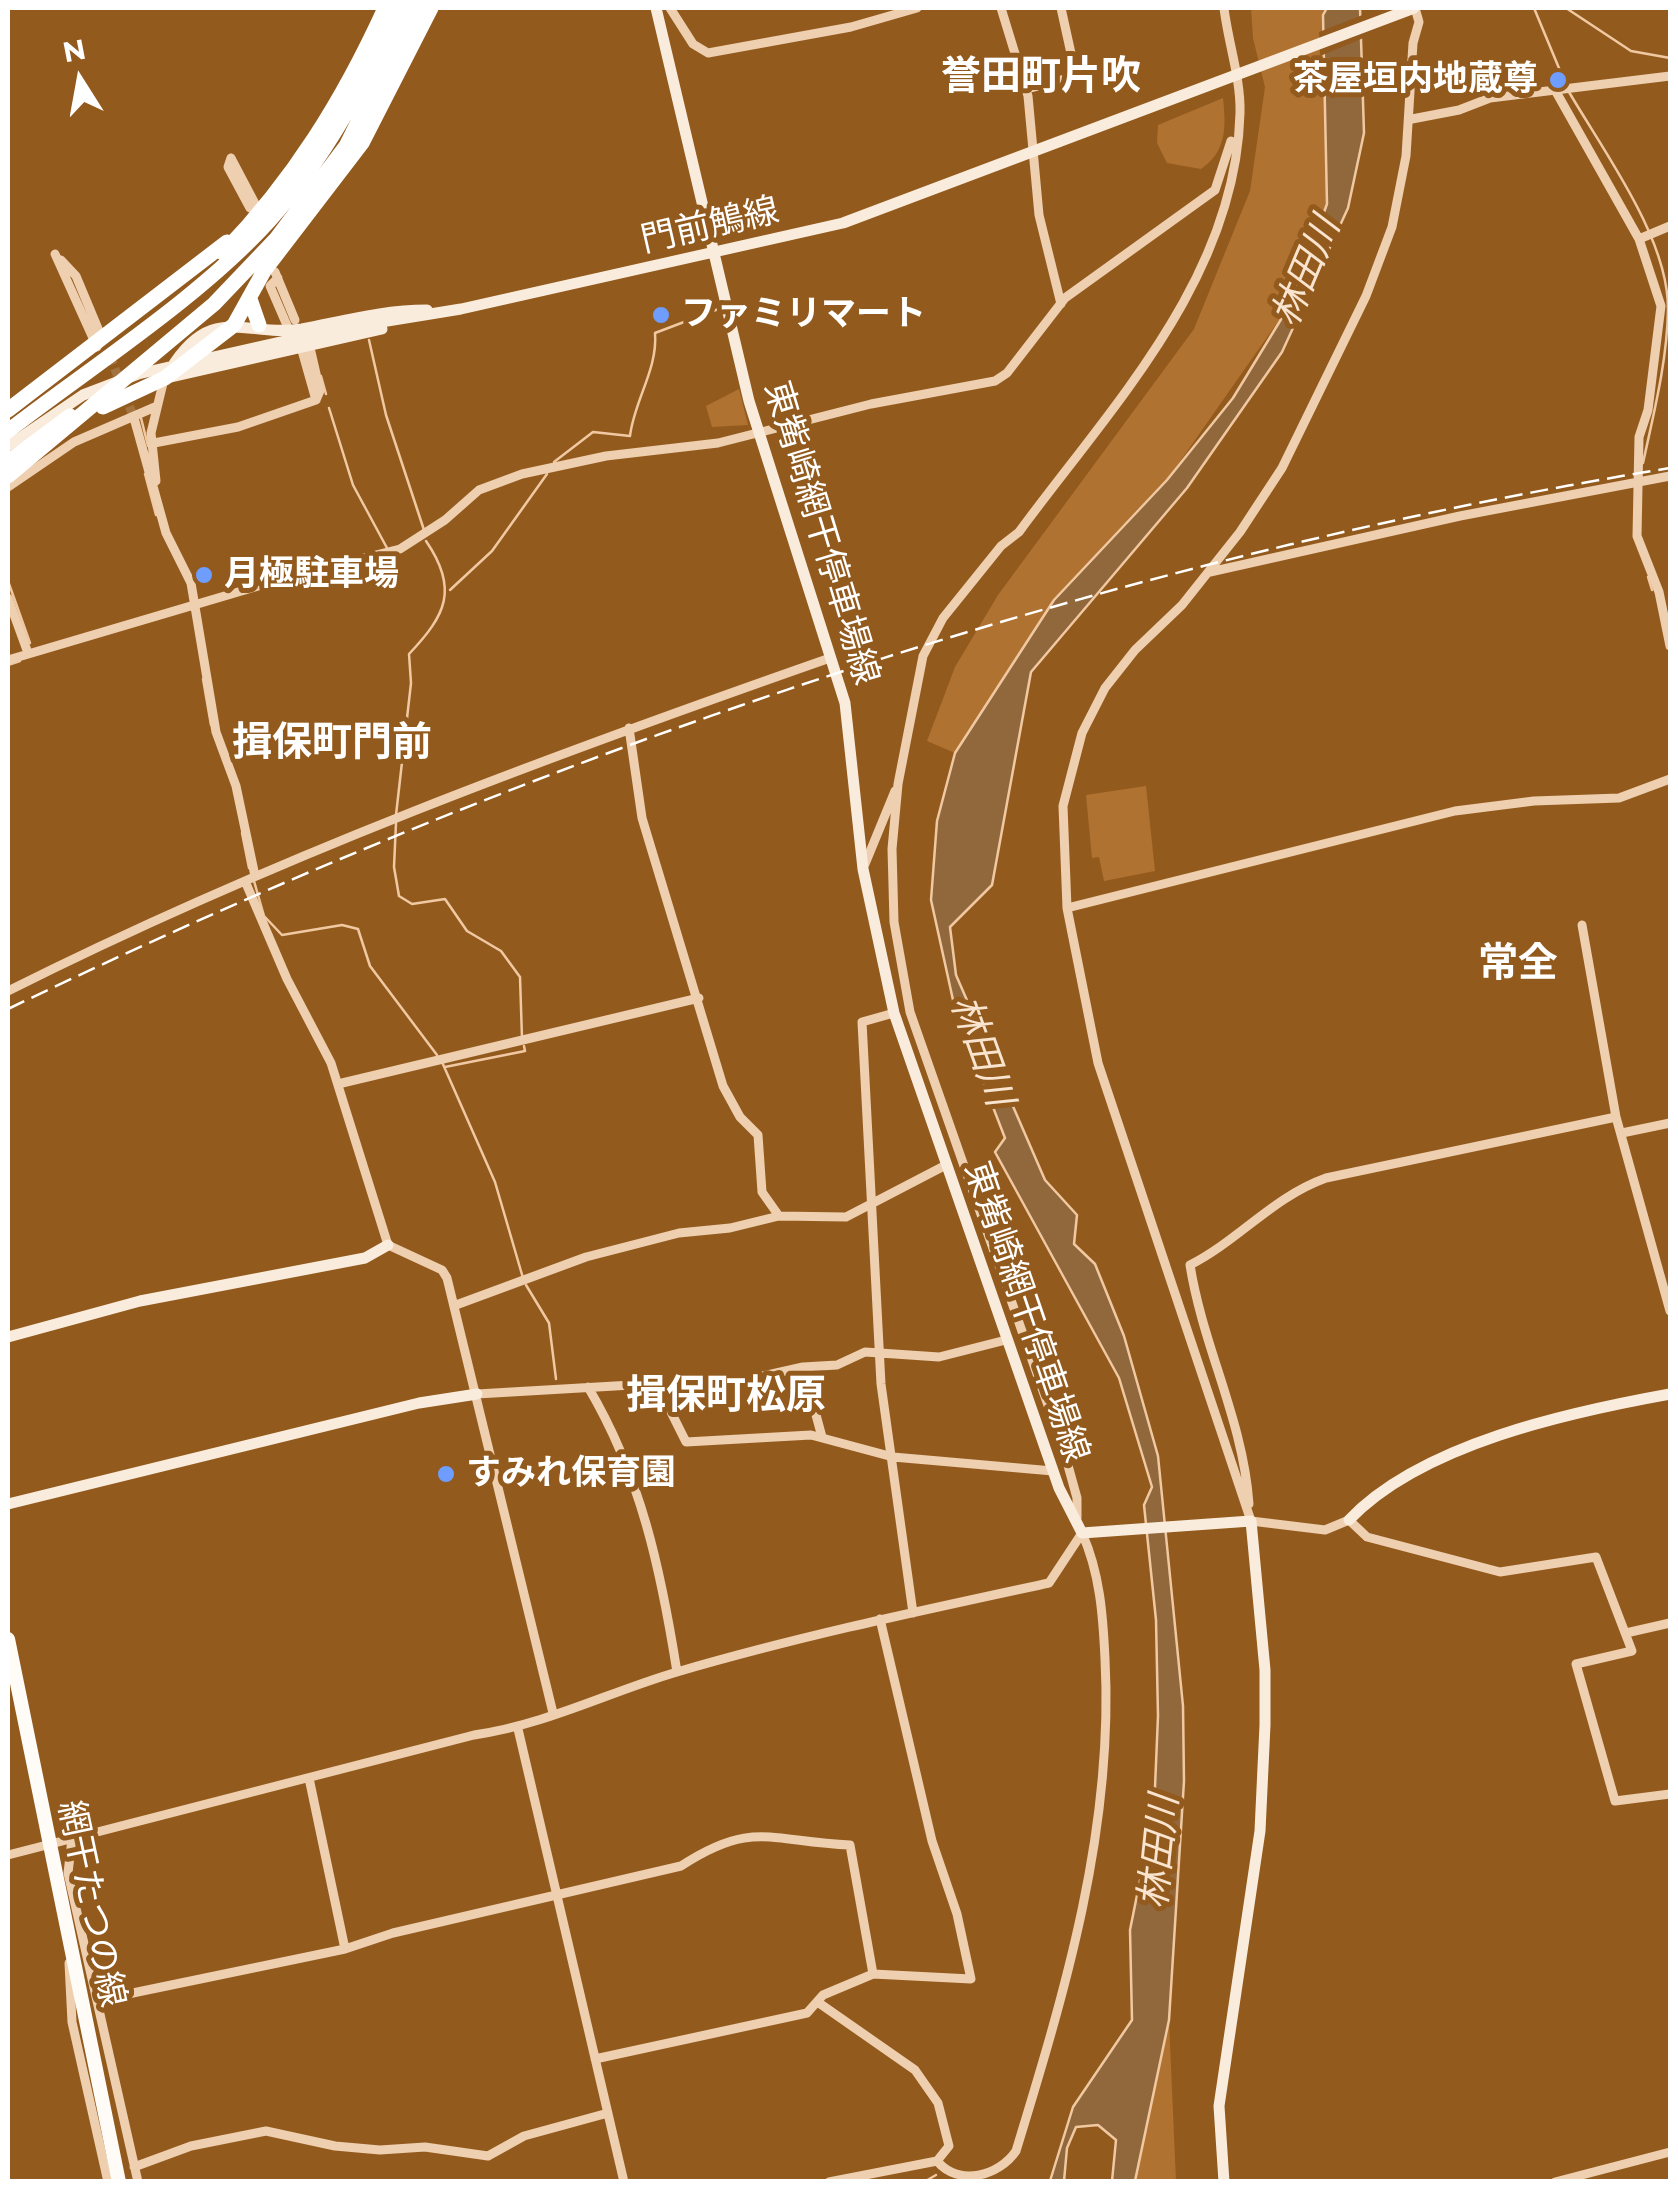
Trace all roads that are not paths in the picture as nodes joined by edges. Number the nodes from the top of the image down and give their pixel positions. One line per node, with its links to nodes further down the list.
1 (386, 8): 12 (highway)
2 (399, 8): 13 (highway)
3 (415, 8): 13 (highway)
4 (431, 8): 13 (highway)
5 (656, 8): 25 (main road, 東觜崎網干停車場線)
6 (670, 8): 7 (street)
7 (917, 8)
8 (1001, 8): 16 (street)
9 (1061, 8): 16 (street)
10 (1224, 8): 14 (street)
11 (1413, 8): 14 (main road, 門前鵤線); 18 (street)
12 (372, 36): 13 (highway); 21 (highway)
13 (394, 54): 27 (highway); 28 (highway); 38 (highway)
14 (1238, 76): 19 (street); 20 (main road, 門前鵤線)
15 (1670, 76): 17 (street)
16 (1026, 89): 20 (street)
17 (1555, 90): 18 (street); 24 (street)
18 (1412, 120): 53 (street)
19 (1239, 129): 29 (street); 62 (street)
20 (1032, 156): 25 (main road, 門前鵤線); 29 (street)
21 (255, 210): 21 (street); 23 (highway)
22 (1670, 226): 24 (street)
23 (248, 227): 27 (highway); 35 (highway)
24 (1639, 239): 51 (street)
25 (717, 254): 30 (main road, 門前鵤線); 46 (main road, 東觜崎網干停車場線)
26 (276, 275): 33 (street)
27 (187, 294): 37 (highway)
28 (250, 299): 32 (highway); 34 (highway)
29 (1061, 304): 46 (street)
30 (461, 309): 31 (main road, 門前鵤線); 33 (main road)
31 (424, 316): 36 (main road); 48 (main road, 門前鵤線)
32 (234, 325): 34 (main road); 39 (highway)
33 (292, 325): 34 (main road)
34 (259, 326)
35 (97, 337): 35 (street); 37 (street); 42 (highway)
36 (306, 350): 39 (main road); 47 (street)
37 (102, 359): 45 (highway)
38 (134, 370): 44 (highway); 49 (highway)
39 (165, 378): 40 (highway); 41 (street)
40 (134, 392): 41 (street); 44 (highway)
41 (154, 406): 47 (street); 49 (street)
42 (8, 410)
43 (134, 418): 52 (street)
44 (74, 424): 49 (highway)
45 (8, 430)
46 (758, 434): 55 (street); 58 (main road, 東觜崎網干停車場線)
47 (154, 443): 52 (street)
48 (8, 446)
49 (11, 475)
50 (1670, 476): 51 (street)
51 (1640, 482): 53 (street); 56 (street)
52 (155, 489): 55 (street)
53 (1210, 572): 65 (street)
54 (8, 598): 57 (street)
55 (196, 607): 57 (street); 64 (street)
56 (1670, 646)
57 (28, 653): 59 (street)
58 (830, 658): 60 (street); 63 (main road, 東觜崎網干停車場線)
59 (8, 660)
60 (629, 728): 64 (street); 68 (street)
61 (1670, 779): 65 (street)
62 (898, 784): 63 (street); 94 (street)
63 (864, 869): 69 (main road, 東觜崎網干停車場線)
64 (250, 878): 67 (street); 70 (street)
65 (1067, 908): 93 (street)
66 (1582, 925): 71 (street)
67 (8, 991)
68 (699, 998): 70 (street); 76 (street)
69 (894, 1013): 74 (main road, 東觜崎網干停車場線); 75 (street)
70 (338, 1084): 77 (street)
71 (1616, 1117): 73 (street); 93 (street)
72 (1670, 1123): 73 (street)
73 (1622, 1132): 79 (street)
74 (946, 1165): 75 (street); 81 (main road, 東觜崎網干停車場線)
75 (868, 1205): 76 (street); 82 (street)
76 (779, 1216): 78 (street)
77 (388, 1245): 78 (street); 80 (main road)
78 (456, 1305): 86 (street)
79 (1670, 1311)
80 (8, 1337)
81 (1006, 1340): 82 (street); 90 (main road, 東觜崎網干停車場線)
82 (879, 1352): 83 (street); 89 (street)
83 (803, 1367): 85 (street); 88 (street)
84 (588, 1388): 85 (street); 86 (street); 100 (street)
85 (661, 1392): 88 (street)
86 (477, 1394): 91 (main road); 101 (street)
87 (1670, 1394): 92 (main road)
88 (822, 1437): 89 (street)
89 (892, 1457): 90 (street); 95 (street)
90 (1052, 1471): 94 (main road, 東觜崎網干停車場線)
91 (8, 1504)
92 (1349, 1520): 93 (street); 98 (street)
93 (1250, 1521): 94 (main road); 125 (main road)
94 (1080, 1528): 95 (street); 117 (street)
95 (912, 1613): 96 (street)
96 (880, 1618): 100 (street); 111 (street)
97 (1670, 1623): 98 (street)
98 (1626, 1632): 104 (street)
99 (8, 1638): 106 (main road, 網干たつの線)
100 (676, 1672): 101 (street)
101 (552, 1713): 102 (street)
102 (518, 1728): 103 (street); 108 (street)
103 (309, 1778): 105 (street); 110 (street)
104 (1670, 1794)
105 (72, 1839): 106 (street); 112 (street)
106 (49, 1844): 107 (street); 109 (main road, 網干たつの線)
107 (8, 1855)
108 (557, 1898): 110 (street); 111 (street); 114 (street)
109 (67, 1941): 120 (street); 121 (main road, 網干たつの線)
110 (344, 1949): 112 (street)
111 (872, 1974): 113 (street)
112 (98, 2000): 118 (street)
113 (819, 2002): 114 (street); 117 (street)
114 (595, 2058): 115 (street)
115 (608, 2113): 118 (street); 123 (street)
116 (1670, 2152): 119 (street)
117 (937, 2162): 124 (street)
118 (134, 2167): 122 (street)
119 (1604, 2170): 126 (street); 127 (street)
120 (107, 2181)
121 (118, 2182)
122 (138, 2182)
123 (624, 2182)
124 (829, 2182)
125 (1224, 2182)
126 (1555, 2182)
127 (1608, 2182)

